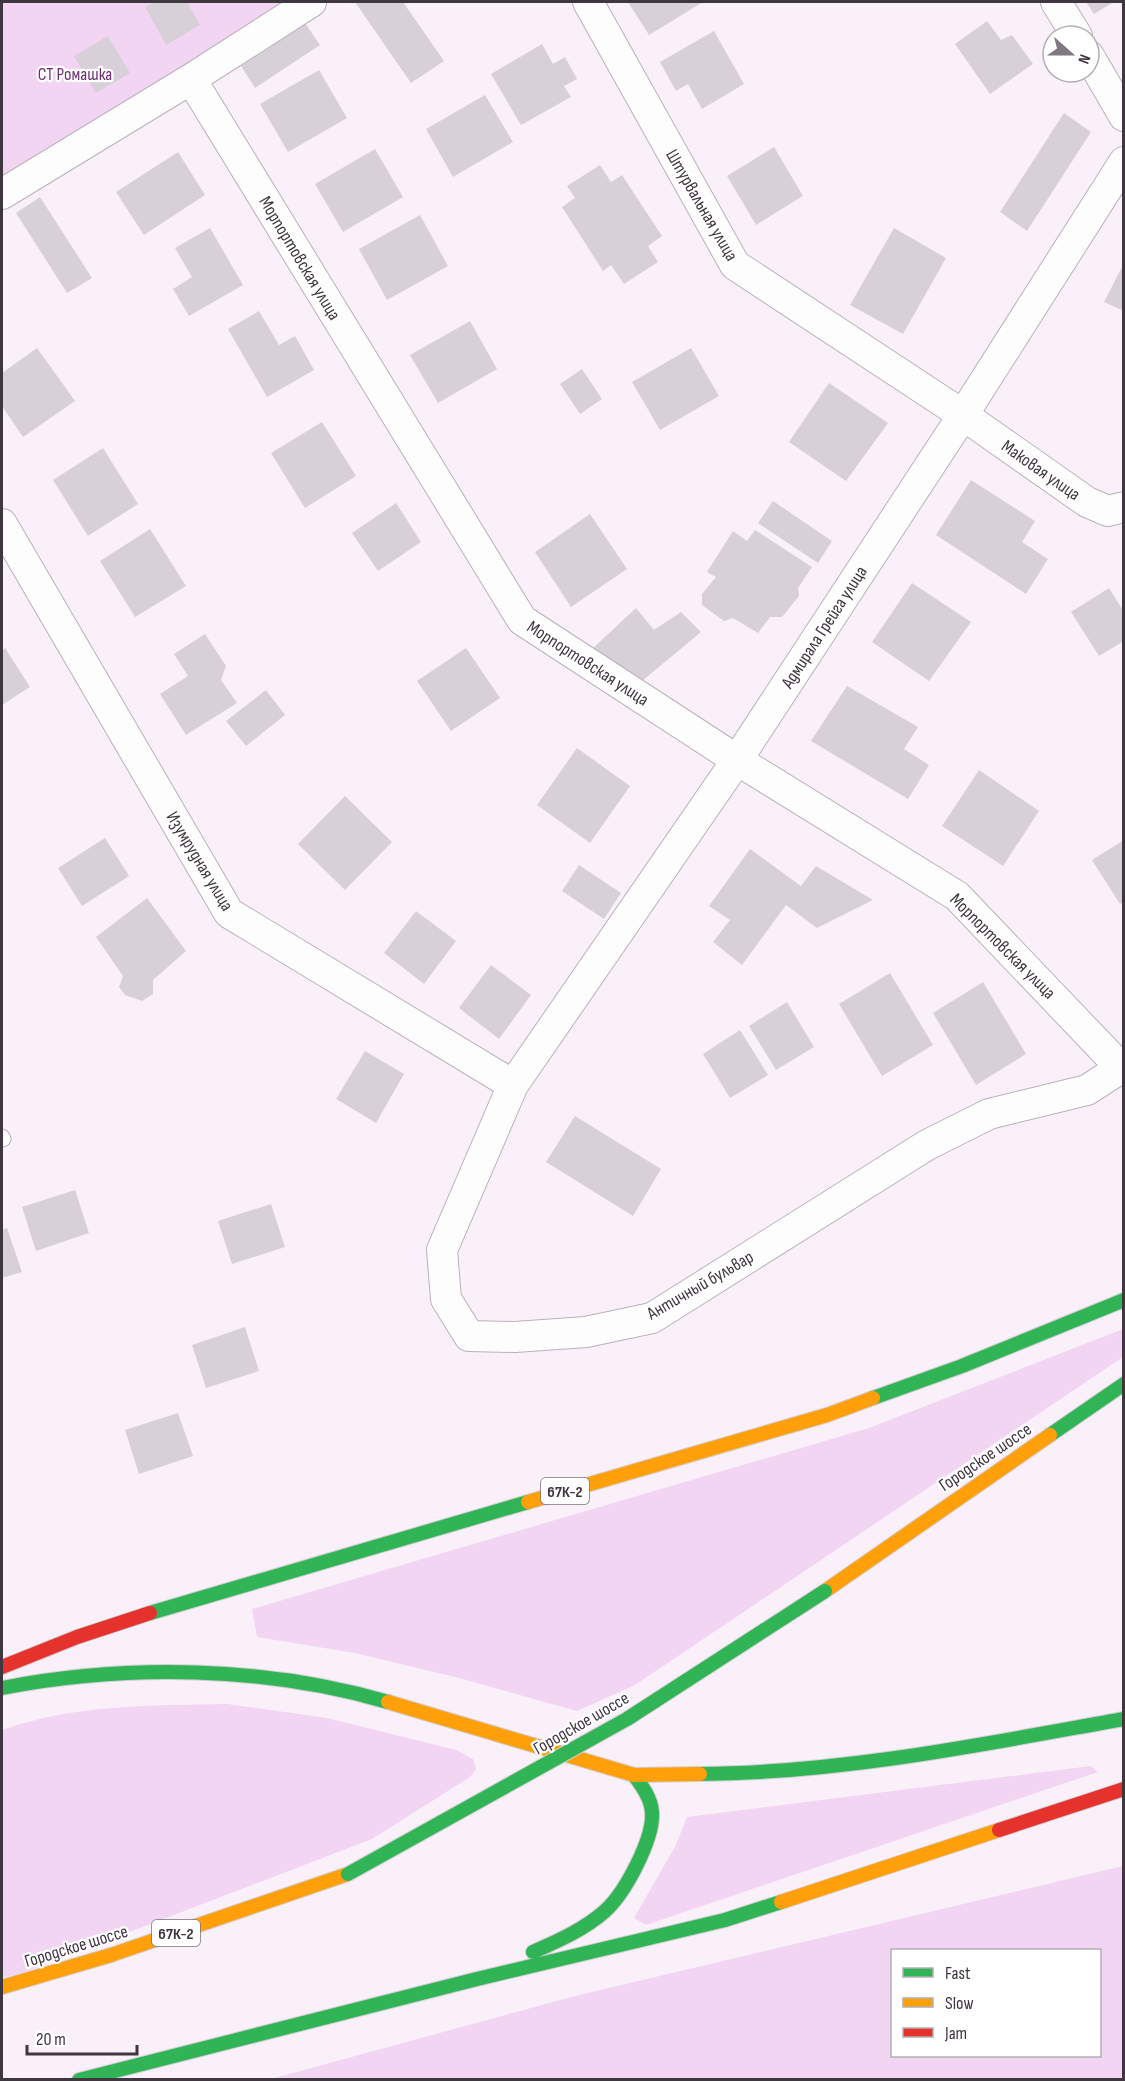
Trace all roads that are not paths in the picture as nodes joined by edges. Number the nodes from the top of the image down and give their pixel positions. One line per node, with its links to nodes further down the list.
1 (311, 2): 6 (street)
2 (588, 2): 10 (street, Штурвальная улица)
3 (1056, 2): 4 (street)
4 (1070, 24)
5 (1101, 77): 7 (street)
6 (191, 78): 9 (street); 13 (street, Морпортовская улица)
7 (1124, 116)
8 (1124, 162): 10 (street, Адмирала Грейга улица)
9 (2, 194)
10 (963, 415): 11 (street, Маковая улица); 13 (street, Адмирала Грейга улица)
11 (1124, 507)
12 (2, 524): 15 (street, Изумрудная улица)
13 (737, 760): 14 (street, Морпортовская улица); 15 (street, Адмирала Грейга улица)
14 (1122, 1069): 15 (street, Античный бульвар)
15 (513, 1085)
16 (1124, 1300): 18 (main road, 67К-2)
17 (1124, 1384): 24 (main road, Городское шоссе / 67К-2, bridge)
18 (2, 1667)
19 (2, 1689): 21 (main road)
20 (1124, 1719): 21 (main road)
21 (634, 1775): 23 (main road)
22 (1124, 1790): 23 (main road)
23 (477, 1979): 25 (main road)
24 (2, 1987)
25 (79, 2079)

